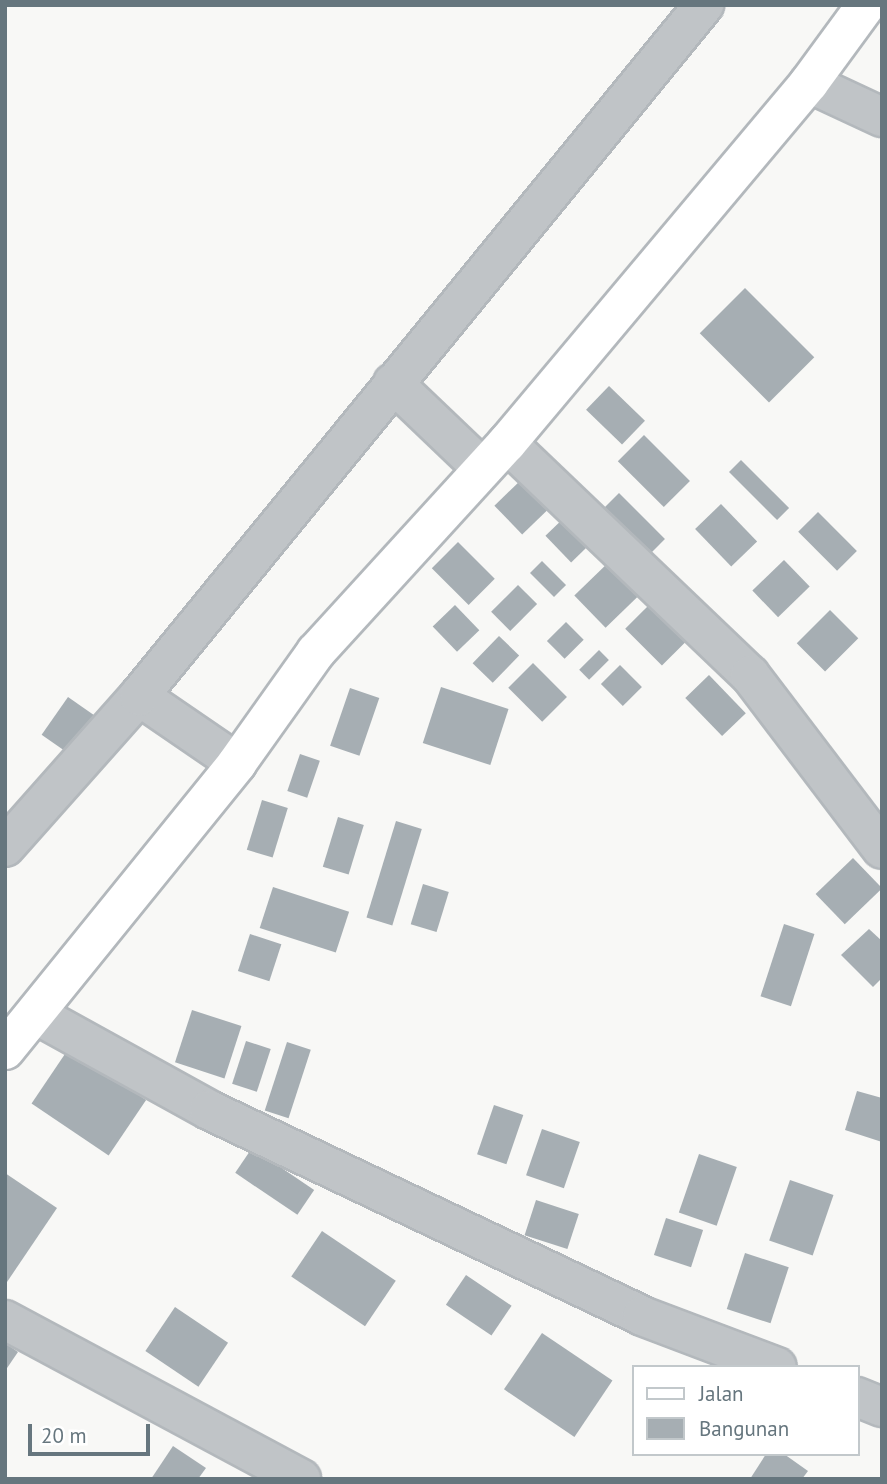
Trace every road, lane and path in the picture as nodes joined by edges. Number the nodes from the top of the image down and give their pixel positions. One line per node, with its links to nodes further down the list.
1 (704, 5): 5 (street)
2 (866, 5): 3 (main road)
3 (809, 83): 4 (street); 6 (main road)
4 (882, 117)
5 (399, 388): 6 (street); 7 (street)
6 (485, 452): 8 (main road); 10 (street)
7 (144, 700): 8 (street); 9 (street)
8 (227, 758): 11 (main road)
9 (5, 847)
10 (882, 849)
11 (38, 1016): 12 (main road); 14 (street)
12 (5, 1050)
13 (5, 1320): 17 (street)
14 (771, 1365)
15 (859, 1398): 16 (street)
16 (882, 1407)
17 (301, 1479)

